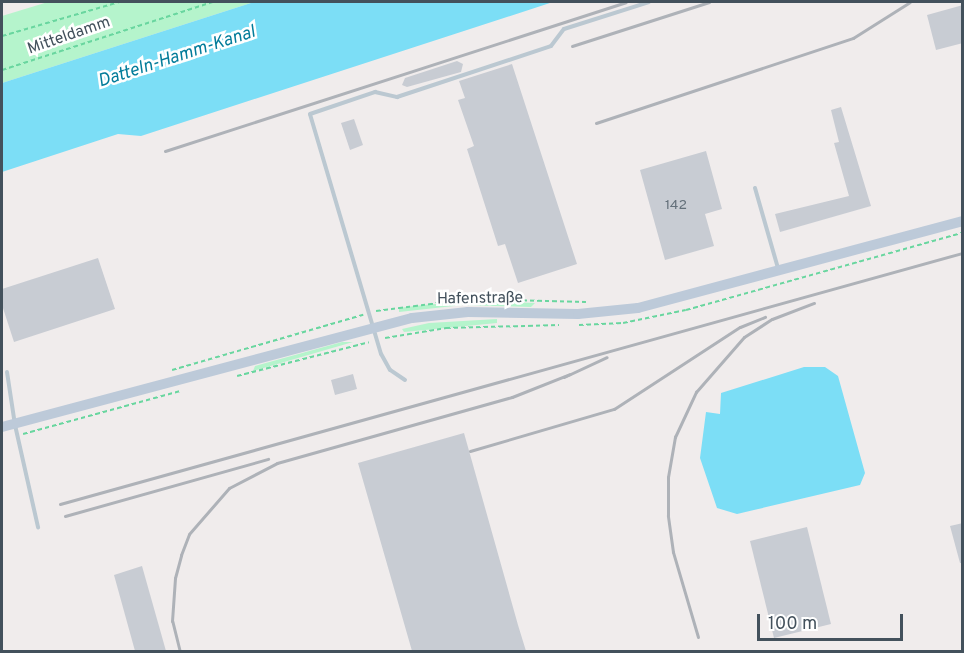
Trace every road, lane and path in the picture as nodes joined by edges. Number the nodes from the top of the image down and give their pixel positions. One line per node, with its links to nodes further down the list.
1 (118, 2): 4 (path)
2 (213, 2): 5 (path, Mitteldamm)
3 (649, 2): 12 (lane)
4 (2, 36)
5 (2, 70)
6 (755, 188): 9 (lane)
7 (963, 221): 9 (street, Hafenstraße)
8 (963, 232): 11 (path)
9 (779, 270): 12 (street, Hafenstraße)
10 (560, 325): 13 (path)
11 (571, 325)
12 (373, 326): 13 (lane); 19 (street, Hafenstraße)
13 (377, 340): 15 (path); 16 (lane)
14 (7, 372): 19 (lane)
15 (230, 377)
16 (405, 380)
17 (189, 388): 19 (path)
18 (2, 427): 19 (street, Hafenstraße)
19 (16, 430): 20 (lane)
20 (38, 527)

